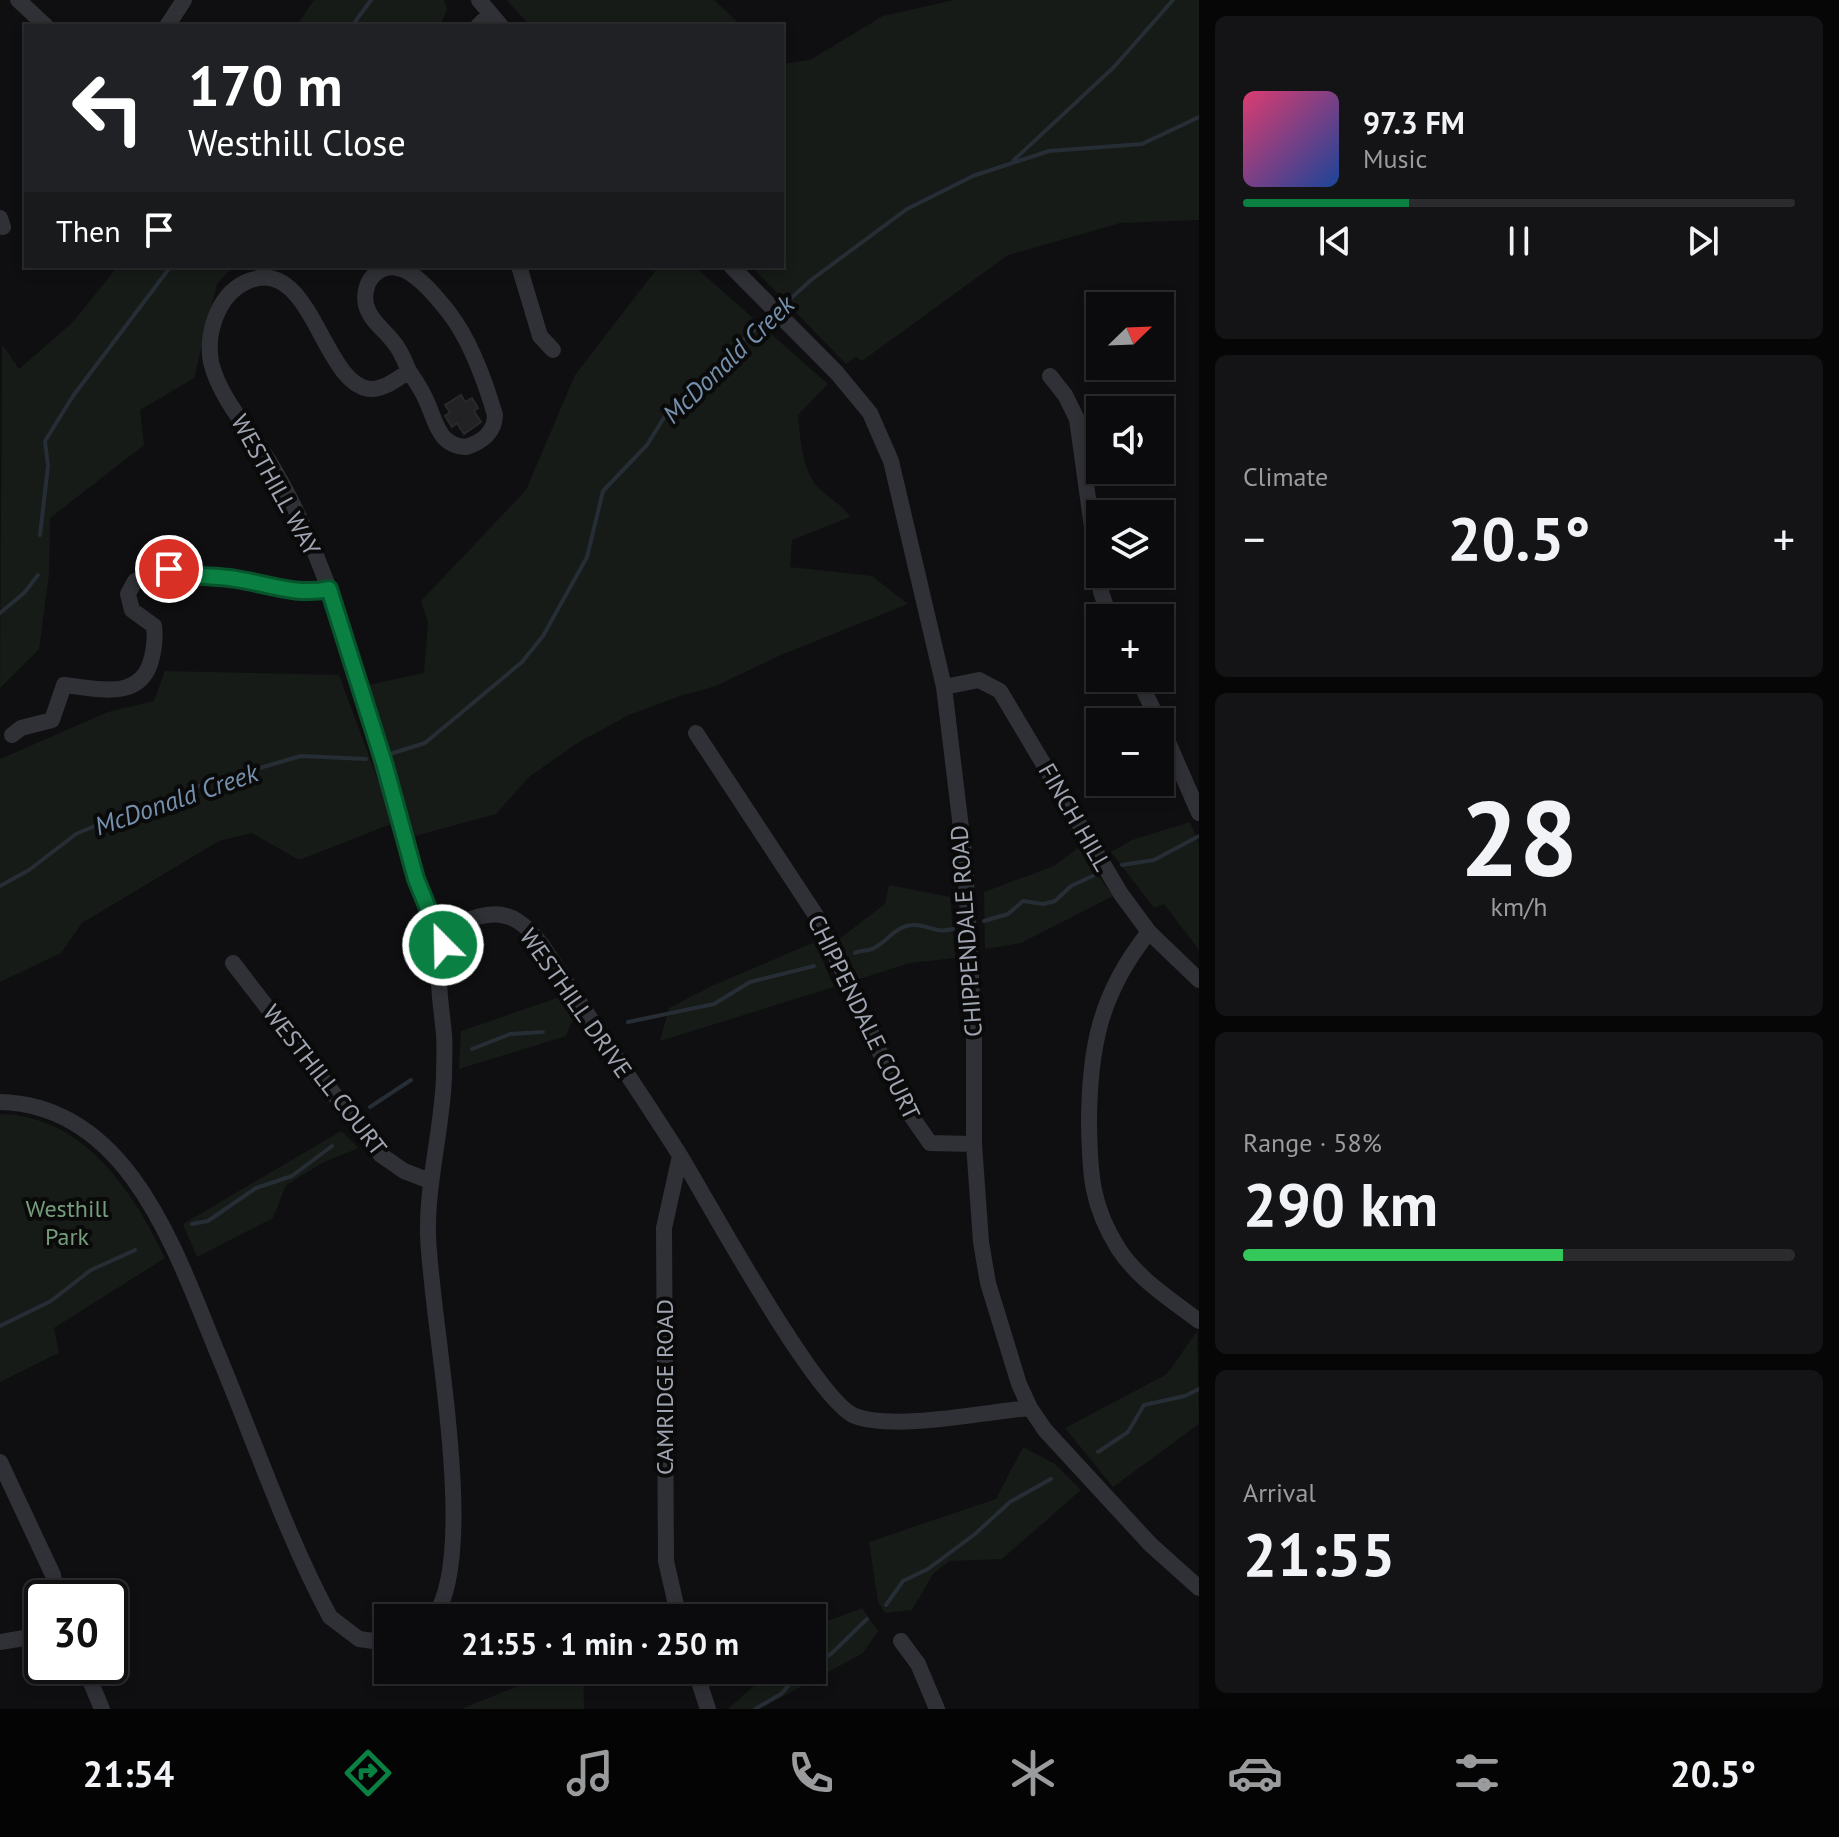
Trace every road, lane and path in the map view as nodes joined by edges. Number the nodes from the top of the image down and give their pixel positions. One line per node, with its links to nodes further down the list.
1 (18, 0): 5 (street)
2 (184, 0): 6 (street)
3 (479, 0): 4 (street)
4 (490, 22)
5 (44, 24)
6 (168, 24)
7 (520, 268): 9 (street)
8 (733, 268): 14 (street, CHIPPENDALE ROAD)
9 (553, 350)
10 (409, 371): 10 (street); 12 (street, WESTHILL WAY)
11 (1050, 376): 13 (street)
12 (329, 589): 16 (street); 20 (street, WESTHILL WAY)
13 (1105, 604)
14 (944, 687): 19 (street, FINCH HILL); 24 (street, CHIPPENDALE ROAD)
15 (696, 733): 24 (street, CHIPPENDALE COURT)
16 (12, 735)
17 (1174, 755): 18 (street)
18 (1199, 813)
19 (1149, 932): 22 (street, FINCH HILL); 27 (street)
20 (443, 945): 25 (street, WESTHILL DRIVE); 26 (street)
21 (233, 963): 26 (street, WESTHILL COURT)
22 (1199, 980)
23 (0, 1102): 35 (street)
24 (974, 1144): 28 (street, CHIPPENDALE ROAD)
25 (680, 1156): 28 (street, WESTHILL DRIVE); 33 (street, CAMRIDGE ROAD)
26 (430, 1181): 32 (street)
27 (1199, 1321)
28 (1030, 1408): 31 (street, CHIPPENDALE ROAD)
29 (0, 1462): 30 (street)
30 (54, 1580)
31 (1199, 1588)
32 (442, 1604)
33 (676, 1604)
34 (24, 1638): 37 (street)
35 (374, 1641)
36 (901, 1641): 42 (street)
37 (0, 1642)
38 (92, 1684): 40 (street)
39 (700, 1684): 41 (street)
40 (102, 1709)
41 (708, 1709)
42 (937, 1709)

